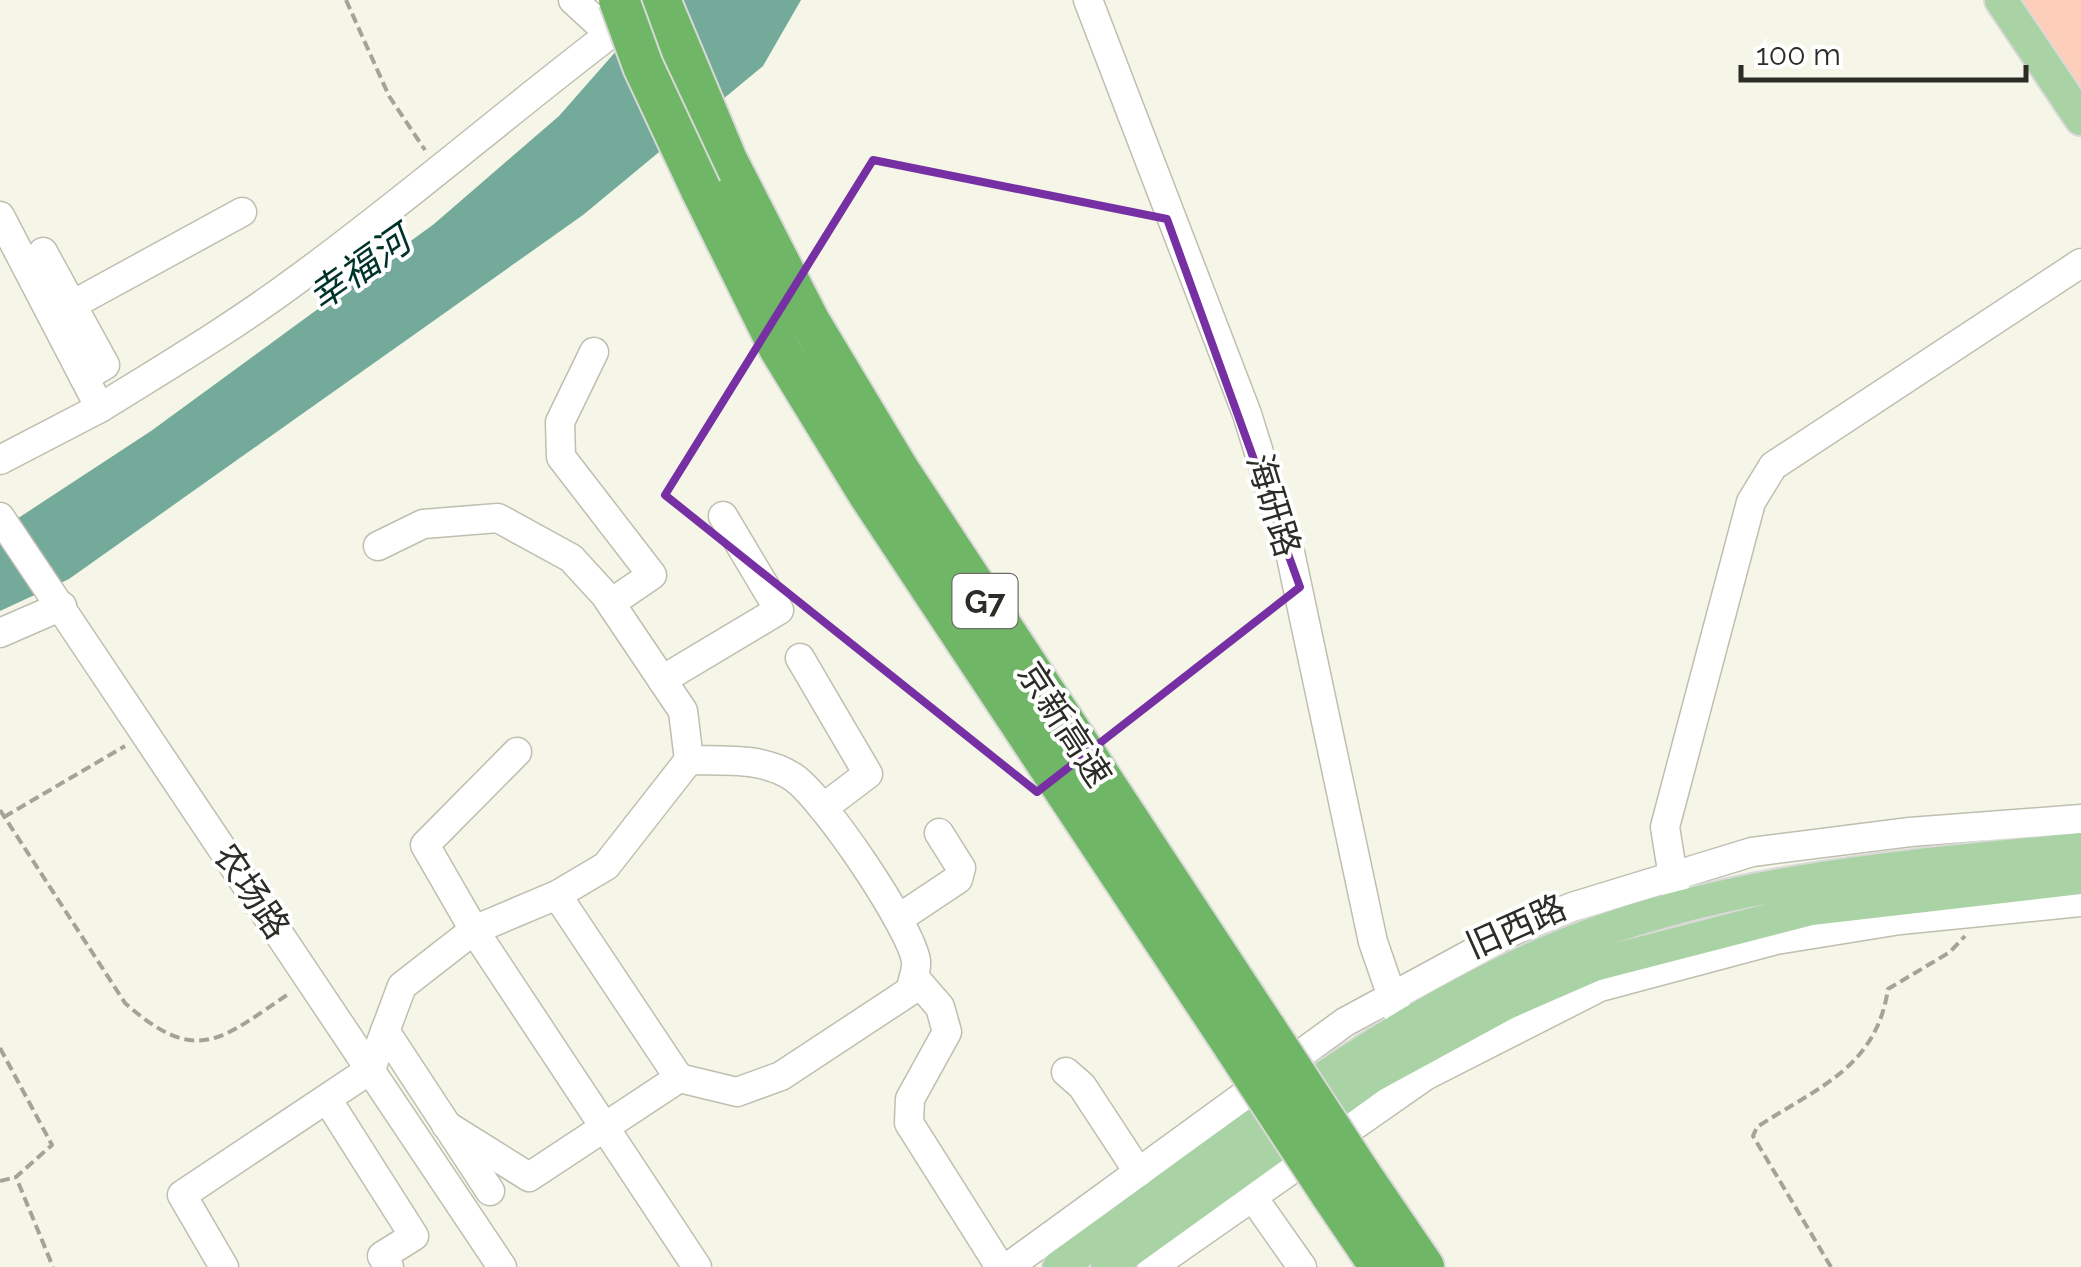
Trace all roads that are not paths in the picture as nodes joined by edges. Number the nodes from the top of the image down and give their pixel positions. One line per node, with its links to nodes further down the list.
1 (573, 0): 6 (street)
2 (636, 0): 6 (street)
3 (660, 0): 41 (highway, 京新高速 / G7)
4 (1088, 0): 39 (street, 海研路)
5 (2001, 0): 7 (main road)
6 (614, 17): 15 (street); 41 (highway, 京新高速 / G7, bridge)
7 (2081, 118)
8 (242, 212): 12 (street)
9 (0, 216): 14 (street)
10 (42, 252): 12 (street)
11 (2081, 263): 31 (street)
12 (72, 304): 14 (street)
13 (594, 352): 21 (street)
14 (84, 377): 15 (street)
15 (100, 408): 16 (street)
16 (0, 460)
17 (723, 516): 24 (street)
18 (0, 517): 20 (street, 农场路)
19 (378, 546): 21 (street)
20 (59, 602): 22 (street); 42 (street, 农场路)
21 (611, 603): 24 (street)
22 (0, 633)
23 (800, 658): 27 (street)
24 (662, 680): 26 (street)
25 (518, 752): 37 (street)
26 (689, 760): 27 (street); 33 (street)
27 (823, 808): 36 (street)
28 (2081, 819): 31 (street)
29 (939, 833): 36 (street)
30 (2081, 848): 35 (main road, 旧西路)
31 (1675, 874): 35 (street); 39 (street)
32 (2081, 878): 58 (main road, 旧西路)
33 (557, 896): 37 (street); 44 (street)
34 (2081, 902): 51 (street)
35 (1676, 910): 39 (main road, 旧西路)
36 (898, 919): 38 (street)
37 (474, 930): 40 (street); 47 (street)
38 (914, 977): 44 (street); 56 (street)
39 (1398, 1011): 48 (street); 57 (main road, 旧西路)
40 (385, 1032): 42 (street); 46 (street)
41 (1251, 1039): 49 (highway, 京新高速 / G7, bridge)
42 (371, 1070): 45 (street); 54 (street, 农场路)
43 (1066, 1072): 48 (street)
44 (679, 1078): 47 (street)
45 (327, 1099): 52 (street); 53 (street)
46 (446, 1124): 47 (street); 50 (street)
47 (605, 1128): 55 (street)
48 (1139, 1173): 56 (street)
49 (1345, 1183): 61 (highway, 京新高速 / G7); 62 (highway, 京新高速 / G7)
50 (490, 1191)
51 (1252, 1196): 59 (street); 60 (street)
52 (224, 1267)
53 (388, 1267)
54 (502, 1267)
55 (697, 1267)
56 (1004, 1267)
57 (1059, 1267)
58 (1107, 1267)
59 (1152, 1267)
60 (1302, 1267)
61 (1380, 1267)
62 (1424, 1267)

